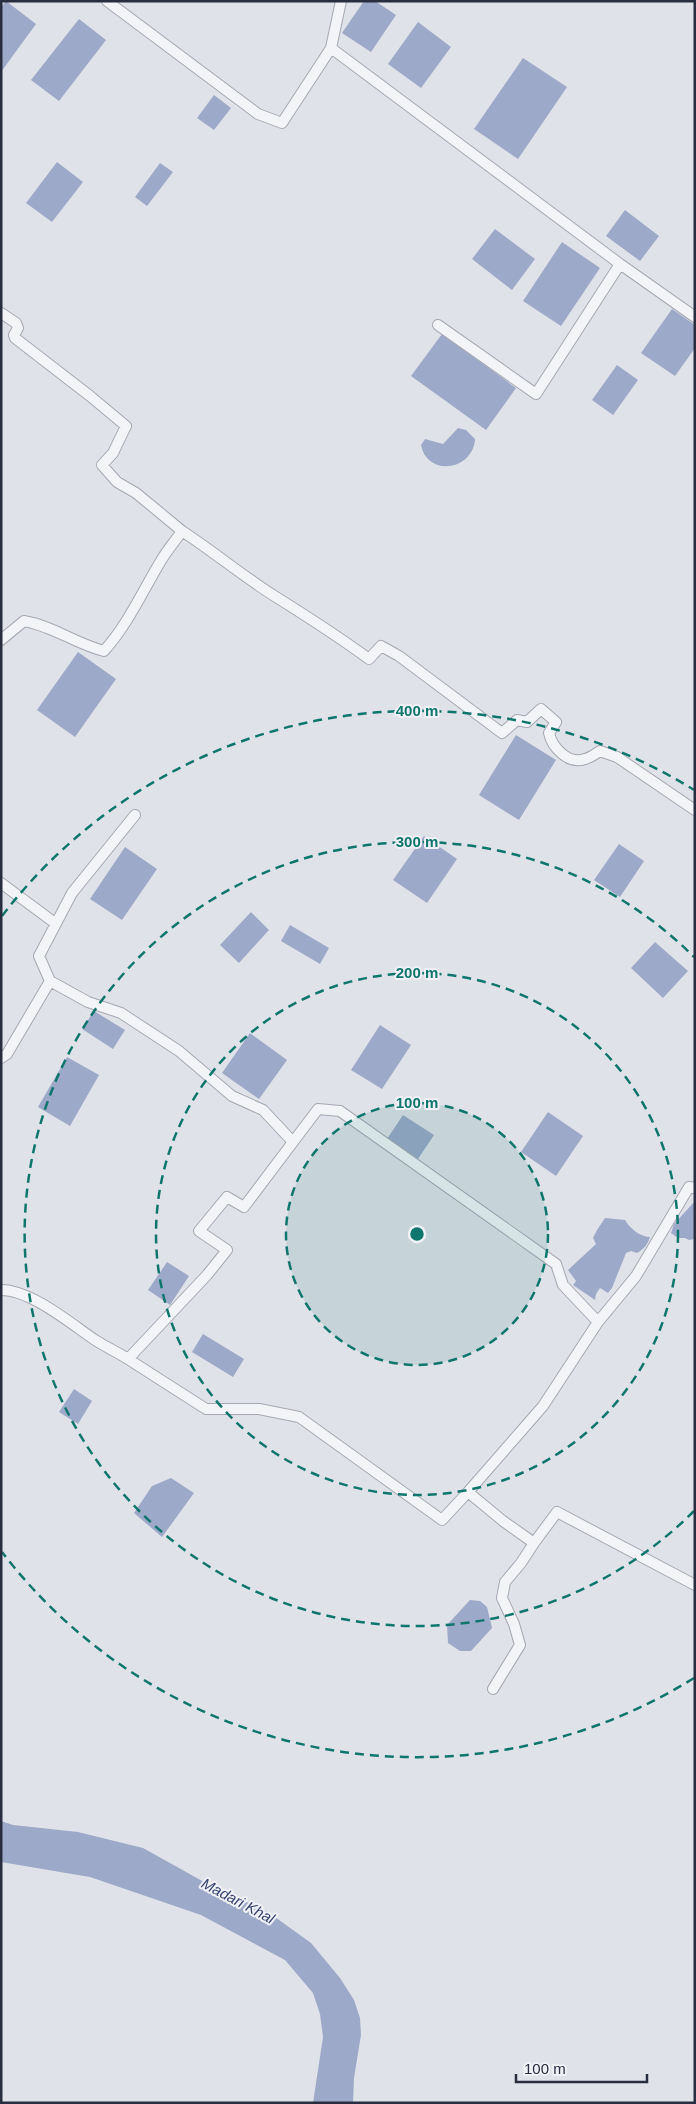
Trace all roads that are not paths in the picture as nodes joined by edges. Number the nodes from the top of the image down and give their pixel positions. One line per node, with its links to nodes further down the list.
1 (107, 1): 3 (street)
2 (340, 1): 3 (street)
3 (331, 48): 4 (street)
4 (620, 264): 6 (street); 7 (street)
5 (1, 314): 8 (street)
6 (695, 317)
7 (438, 325)
8 (182, 531): 9 (street); 10 (street)
9 (1, 640)
10 (695, 810)
11 (135, 815): 13 (street)
12 (1, 883): 13 (street)
13 (55, 923): 14 (street)
14 (50, 981): 15 (street); 16 (street)
15 (1, 1058)
16 (293, 1142): 19 (street); 20 (street)
17 (695, 1188): 19 (street)
18 (1, 1290): 20 (street)
19 (598, 1322): 21 (street)
20 (128, 1359): 21 (street)
21 (468, 1492): 22 (street)
22 (534, 1543): 23 (street); 24 (street)
23 (695, 1585)
24 (492, 1689)

